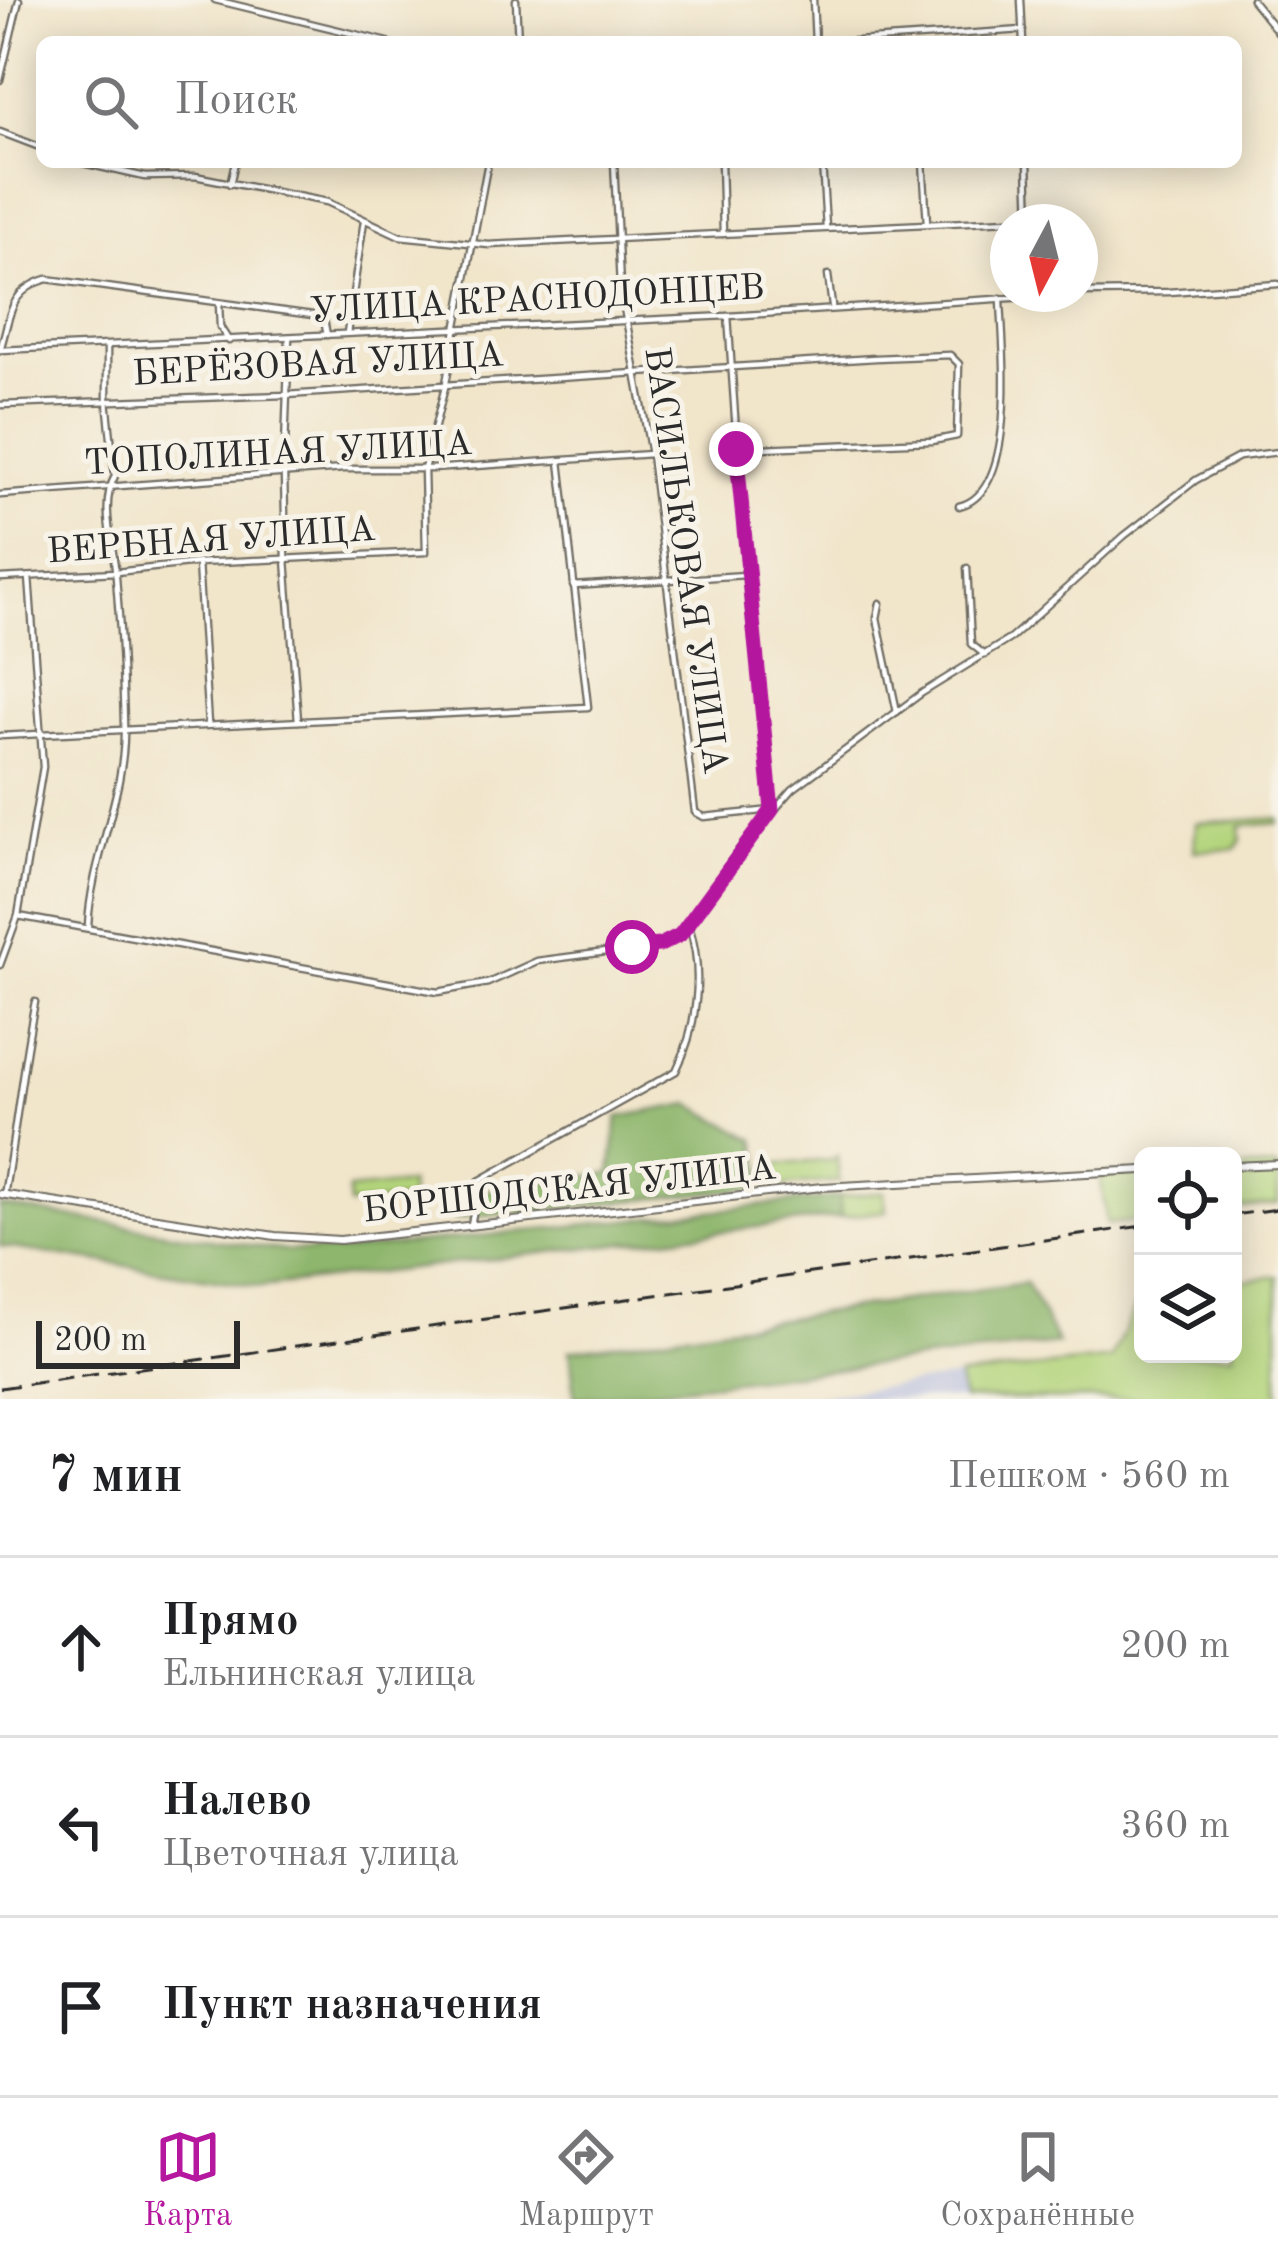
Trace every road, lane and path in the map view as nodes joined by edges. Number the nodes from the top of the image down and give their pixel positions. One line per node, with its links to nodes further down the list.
1 (19, 0): 14 (street)
2 (215, 0): 9 (street)
3 (516, 0): 10 (street)
4 (813, 0): 11 (street)
5 (1021, 0): 7 (street)
6 (1252, 0): 8 (street)
7 (1023, 30): 12 (street); 13 (street)
8 (1278, 32)
9 (363, 36)
10 (518, 36)
11 (814, 36)
12 (958, 36)
13 (1023, 36)
14 (0, 80)
15 (0, 132): 16 (street)
16 (36, 146)
17 (105, 168): 25 (street)
18 (234, 168): 25 (street)
19 (487, 168): 33 (street)
20 (614, 168): 32 (street, ВАСИЛЬКОВАЯ УЛИЦА)
21 (721, 168): 31 (street)
22 (822, 168): 30 (street)
23 (923, 168): 29 (street)
24 (1028, 168): 26 (street)
25 (230, 184): 27 (street)
26 (1029, 204)
27 (364, 220): 33 (street); 44 (street)
28 (990, 222): 29 (street)
29 (927, 224): 30 (street)
30 (826, 228): 31 (street)
31 (724, 234): 32 (street)
32 (616, 237): 33 (street); 42 (street, ВАСИЛЬКОВАЯ УЛИЦА)
33 (472, 244): 43 (street)
34 (828, 275): 39 (street)
35 (1278, 284): 36 (street, УЛИЦА КРАСНОДОНЦЕВ)
36 (1098, 294)
37 (990, 299): 39 (street, УЛИЦА КРАСНОДОНЦЕВ)
38 (219, 302): 45 (street); 47 (street); 49 (street)
39 (832, 308): 41 (street, УЛИЦА КРАСНОДОНЦЕВ)
40 (1001, 312): 64 (street)
41 (728, 316): 42 (street, УЛИЦА КРАСНОДОНЦЕВ); 50 (street)
42 (626, 319): 43 (street, УЛИЦА КРАСНОДОНЦЕВ); 51 (street, ВАСИЛЬКОВАЯ УЛИЦА)
43 (457, 327): 44 (street, УЛИЦА КРАСНОДОНЦЕВ); 52 (street)
44 (347, 333): 45 (street, УЛИЦА КРАСНОДОНЦЕВ)
45 (327, 335): 46 (street, УЛИЦА КРАСНОДОНЦЕВ)
46 (289, 337): 47 (street, УЛИЦА КРАСНОДОНЦЕВ); 53 (street)
47 (229, 340): 48 (street, УЛИЦА КРАСНОДОНЦЕВ)
48 (107, 347): 49 (street, УЛИЦА КРАСНОДОНЦЕВ); 54 (street)
49 (0, 350)
50 (731, 369): 51 (street, БЕРЁЗОВАЯ УЛИЦА); 56 (street); 56 (street, БЕРЁЗОВАЯ УЛИЦА)
51 (638, 374): 52 (street, БЕРЁЗОВАЯ УЛИЦА); 58 (street, ВАСИЛЬКОВАЯ УЛИЦА)
52 (446, 383): 53 (street, БЕРЁЗОВАЯ УЛИЦА); 60 (street)
53 (286, 395): 54 (street, БЕРЁЗОВАЯ УЛИЦА); 61 (street)
54 (107, 400): 55 (street, БЕРЁЗОВАЯ УЛИЦА); 62 (street)
55 (0, 405)
56 (736, 449): 69 (street)
57 (1278, 452): 75 (street)
58 (651, 454): 59 (street, ТОПОЛИНАЯ УЛИЦА); 72 (street, ВАСИЛЬКОВАЯ УЛИЦА)
59 (560, 461): 60 (street, ТОПОЛИНАЯ УЛИЦА); 73 (street)
60 (424, 469): 61 (street, ТОПОЛИНАЯ УЛИЦА); 65 (street, ВЕРБНАЯ УЛИЦА)
61 (284, 473): 62 (street, ТОПОЛИНАЯ УЛИЦА); 65 (street)
62 (109, 486): 63 (street, ТОПОЛИНАЯ УЛИЦА); 68 (street)
63 (0, 494)
64 (959, 506)
65 (286, 559): 66 (street, ВЕРБНАЯ УЛИЦА); 77 (street)
66 (198, 563): 68 (street, ВЕРБНАЯ УЛИЦА); 78 (street)
67 (968, 568): 75 (street)
68 (116, 572): 70 (street, ВЕРБНАЯ УЛИЦА); 79 (street)
69 (746, 574): 72 (street); 82 (street)
70 (29, 577): 71 (street, ВЕРБНАЯ УЛИЦА); 80 (street)
71 (0, 578)
72 (666, 580): 73 (street); 82 (street, ВАСИЛЬКОВАЯ УЛИЦА)
73 (572, 586): 77 (street)
74 (880, 603): 76 (street)
75 (985, 655): 76 (street)
76 (897, 712): 82 (street)
77 (298, 721): 78 (street)
78 (208, 725): 79 (street)
79 (124, 730): 80 (street); 85 (street)
80 (43, 735): 81 (street); 83 (street)
81 (0, 736)
82 (772, 810): 84 (street)
83 (19, 916): 85 (street); 86 (street)
84 (688, 923): 85 (street); 92 (street)
85 (88, 926)
86 (0, 965)
87 (35, 1002): 91 (street)
88 (1278, 1164): 89 (street)
89 (1242, 1166)
90 (1134, 1170): 92 (street, БОРШОДСКАЯ УЛИЦА)
91 (2, 1195): 92 (street, БОРШОДСКАЯ УЛИЦА)
92 (471, 1225)

